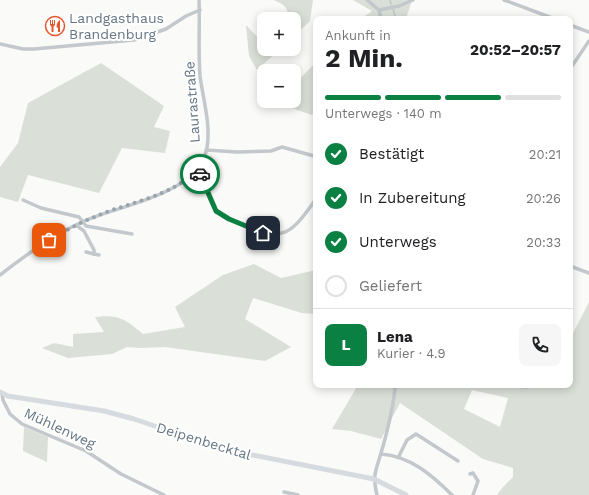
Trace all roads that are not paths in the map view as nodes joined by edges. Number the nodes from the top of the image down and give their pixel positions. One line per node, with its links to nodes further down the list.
1 (200, 0): 5 (street, Laurastraße)
2 (367, 0): 6 (street)
3 (413, 0): 6 (street)
4 (504, 0): 8 (street)
5 (200, 10): 12 (street); 14 (street, Laurastraße)
6 (379, 10): 7 (street)
7 (380, 16)
8 (546, 16)
9 (573, 26): 10 (street)
10 (589, 32)
11 (589, 40): 13 (street)
12 (0, 44)
13 (573, 64)
14 (206, 150): 15 (street); 16 (street, Laurastraße)
15 (313, 156)
16 (197, 170): 18 (street); 19 (street, Laurastraße)
17 (23, 200): 19 (street)
18 (313, 203)
19 (82, 222): 20 (street, Laurastraße); 21 (street)
20 (76, 225): 23 (street); 27 (street, Laurastraße)
21 (132, 234)
22 (86, 252): 23 (street)
23 (94, 254): 24 (street)
24 (99, 255)
25 (573, 267): 26 (street)
26 (589, 273)
27 (0, 275)
28 (394, 388): 30 (street)
29 (1, 392): 34 (main road, Deipenbecktal); 36 (street, Mühlenweg)
30 (381, 454): 31 (street); 34 (street)
31 (399, 456): 32 (street); 40 (street)
32 (458, 461)
33 (470, 474): 41 (street)
34 (374, 479): 38 (street); 39 (main road, Deipenbecktal)
35 (284, 492): 37 (street)
36 (164, 495)
37 (298, 495)
38 (377, 495)
39 (406, 495)
40 (452, 495)
41 (473, 495)

